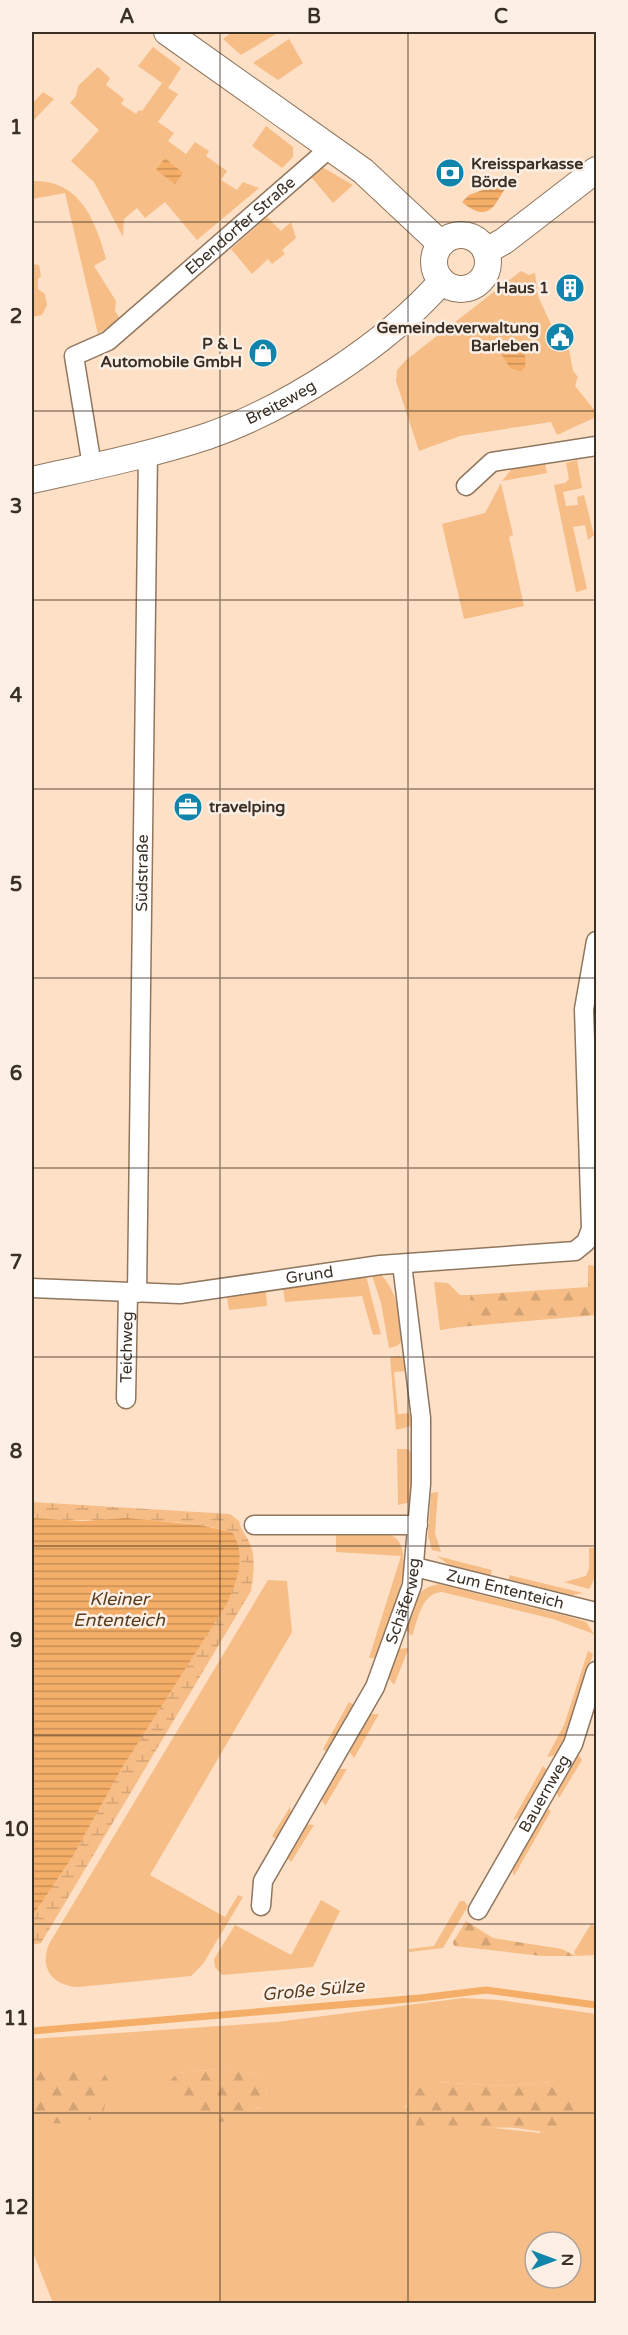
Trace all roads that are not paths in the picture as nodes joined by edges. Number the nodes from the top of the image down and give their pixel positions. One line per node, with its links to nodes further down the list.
1 (167, 32): 2 (street)
2 (331, 147): 4 (street); 9 (street, Ebendorfer Straße)
3 (597, 170): 5 (street)
4 (441, 244): 5 (street); 6 (street)
5 (486, 251): 6 (street)
6 (442, 281): 8 (street, Breiteweg)
7 (597, 446): 11 (street)
8 (148, 452): 9 (street, Breiteweg); 15 (street, Südstraße)
9 (92, 466): 10 (street, Breiteweg)
10 (32, 480)
11 (466, 486)
12 (597, 941): 13 (street, Grund)
13 (402, 1264): 15 (street, Grund); 18 (street, Schäferweg)
14 (32, 1288): 15 (street, Grund)
15 (132, 1293): 16 (street, Teichweg)
16 (126, 1399)
17 (254, 1525): 18 (street)
18 (418, 1525): 19 (street, Schäferweg)
19 (415, 1567): 20 (street, Zum Ententeich); 22 (street, Schäferweg)
20 (597, 1612)
21 (597, 1671): 23 (street, Bauernweg)
22 (261, 1906)
23 (478, 1910)

